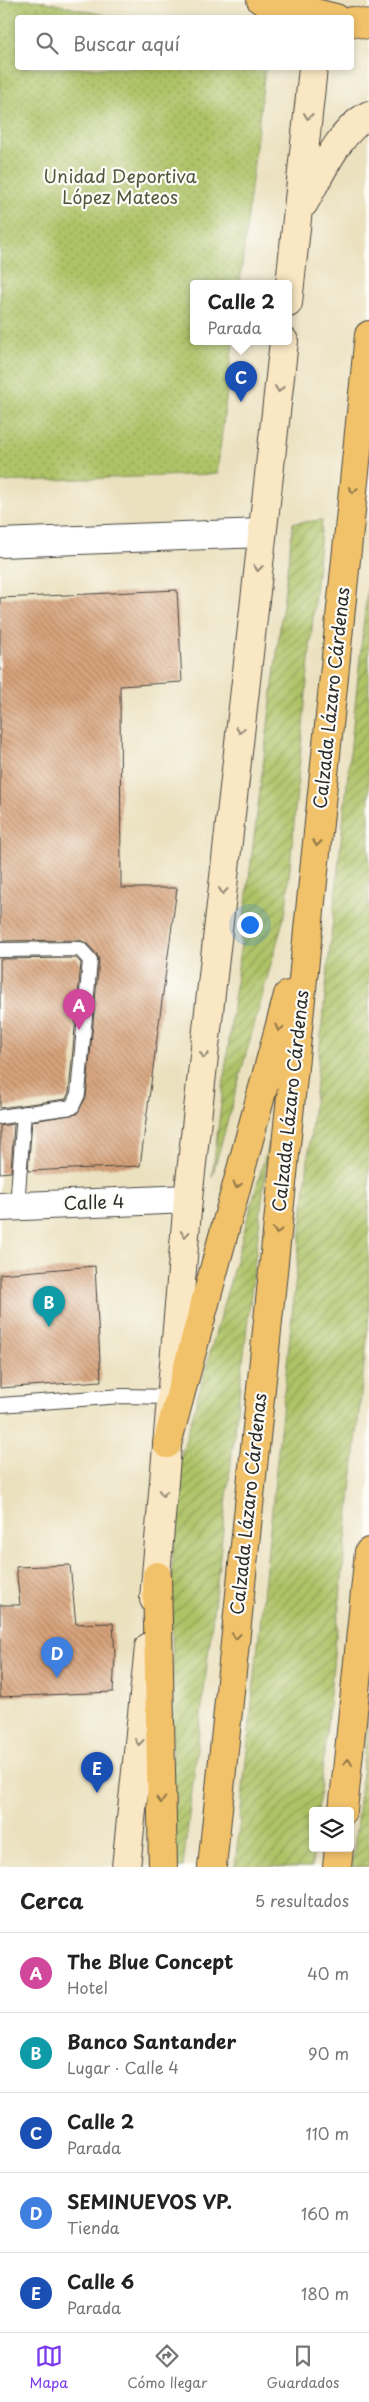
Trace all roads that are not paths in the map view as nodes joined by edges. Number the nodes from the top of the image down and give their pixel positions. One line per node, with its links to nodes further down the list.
1 (261, 0): 2 (main road)
2 (323, 12)
3 (354, 21): 4 (main road)
4 (369, 25)
5 (313, 70): 7 (main road, one-way to 7)
6 (369, 115): 7 (main road)
7 (299, 212): 8 (main road)
8 (291, 280)
9 (369, 335): 13 (main road, Calzada Lázaro Cárdenas, one-way to 13)
10 (284, 345): 11 (main road, one-way to 11)
11 (262, 532): 12 (street); 17 (main road, one-way to 17)
12 (0, 542)
13 (310, 914): 21 (main road, one-way to 21); 28 (main road, Calzada Lázaro Cárdenas, one-way to 28)
14 (0, 950): 15 (lane)
15 (24, 1113): 16 (lane); 18 (lane)
16 (0, 1117)
17 (188, 1199): 18 (street, Calle 4); 19 (main road, one-way to 19)
18 (9, 1207)
19 (171, 1398): 20 (lane); 21 (main road)
20 (0, 1405)
21 (167, 1444): 23 (main road, one-way to 23)
22 (369, 1552): 24 (main road, one-way to 22)
23 (157, 1576): 26 (main road, one-way to 26); 27 (main road, one-way to 27)
24 (343, 1807)
25 (339, 1852): 29 (main road)
26 (126, 1867)
27 (163, 1867)
28 (212, 1867)
29 (337, 1867)

